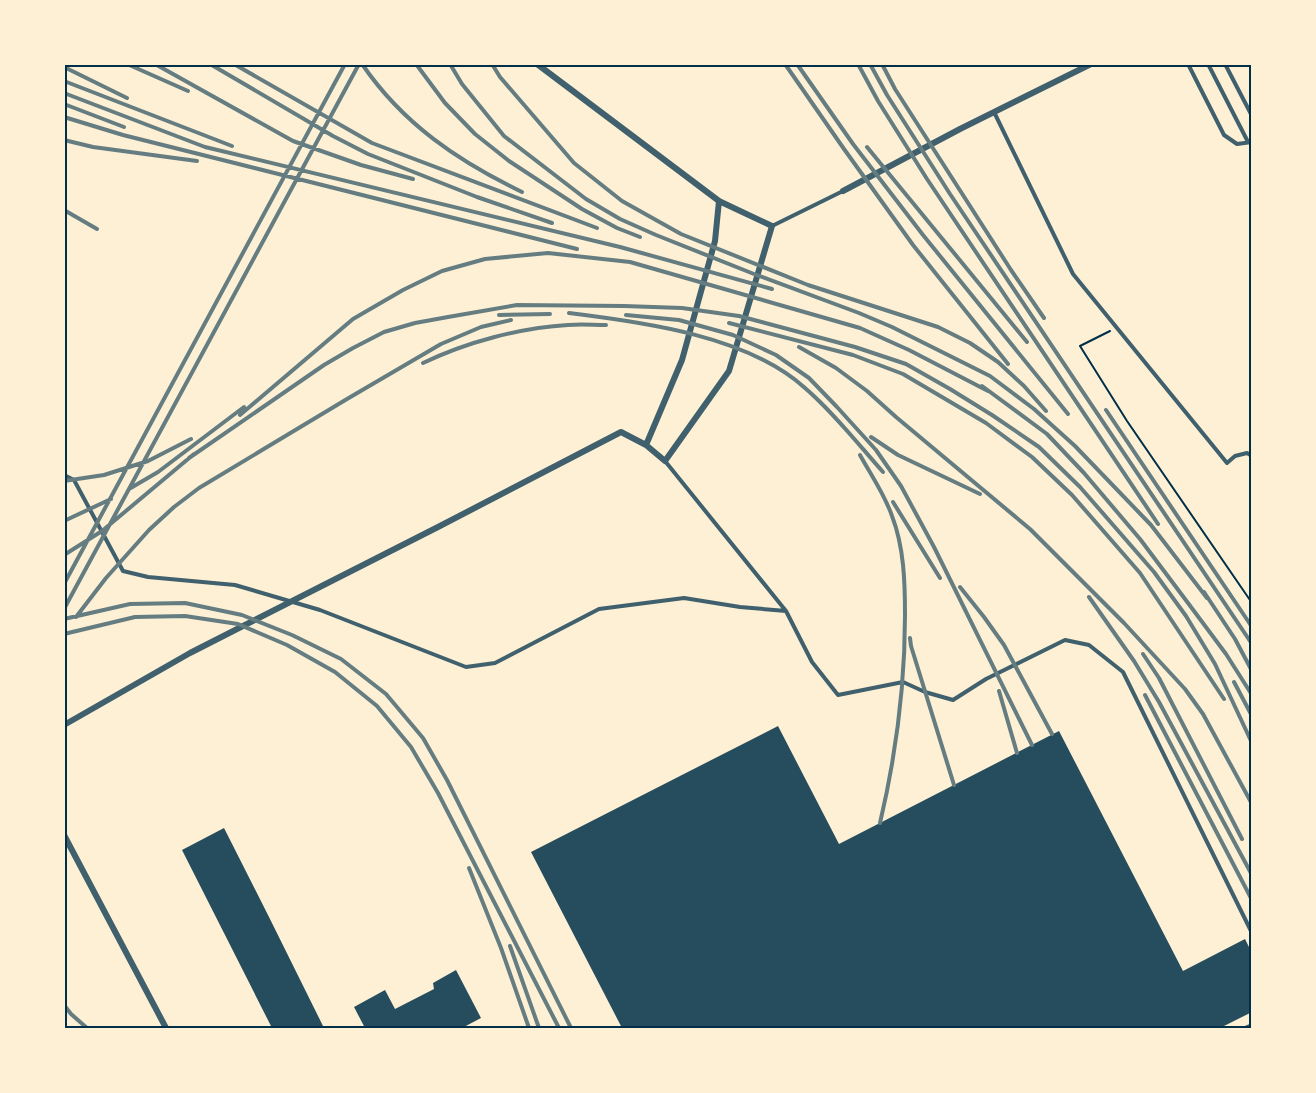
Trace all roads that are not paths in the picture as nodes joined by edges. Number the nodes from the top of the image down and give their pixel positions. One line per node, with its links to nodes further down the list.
1 (537, 64): 10 (street)
2 (1091, 64): 6 (street)
3 (1188, 64): 8 (lane)
4 (1208, 64): 8 (lane)
5 (1225, 64): 7 (lane)
6 (994, 112): 9 (street); 13 (lane)
7 (1251, 116)
8 (1250, 142)
9 (843, 191): 11 (lane)
10 (719, 201): 11 (street); 12 (street)
11 (772, 226): 14 (street)
12 (646, 445): 14 (street); 17 (street)
13 (1251, 456)
14 (665, 461): 16 (lane)
15 (64, 475): 16 (lane)
16 (786, 611): 19 (lane)
17 (64, 725)
18 (64, 835): 21 (street)
19 (1251, 933)
20 (1251, 1025): 22 (lane)
21 (166, 1029)
22 (1245, 1029)

